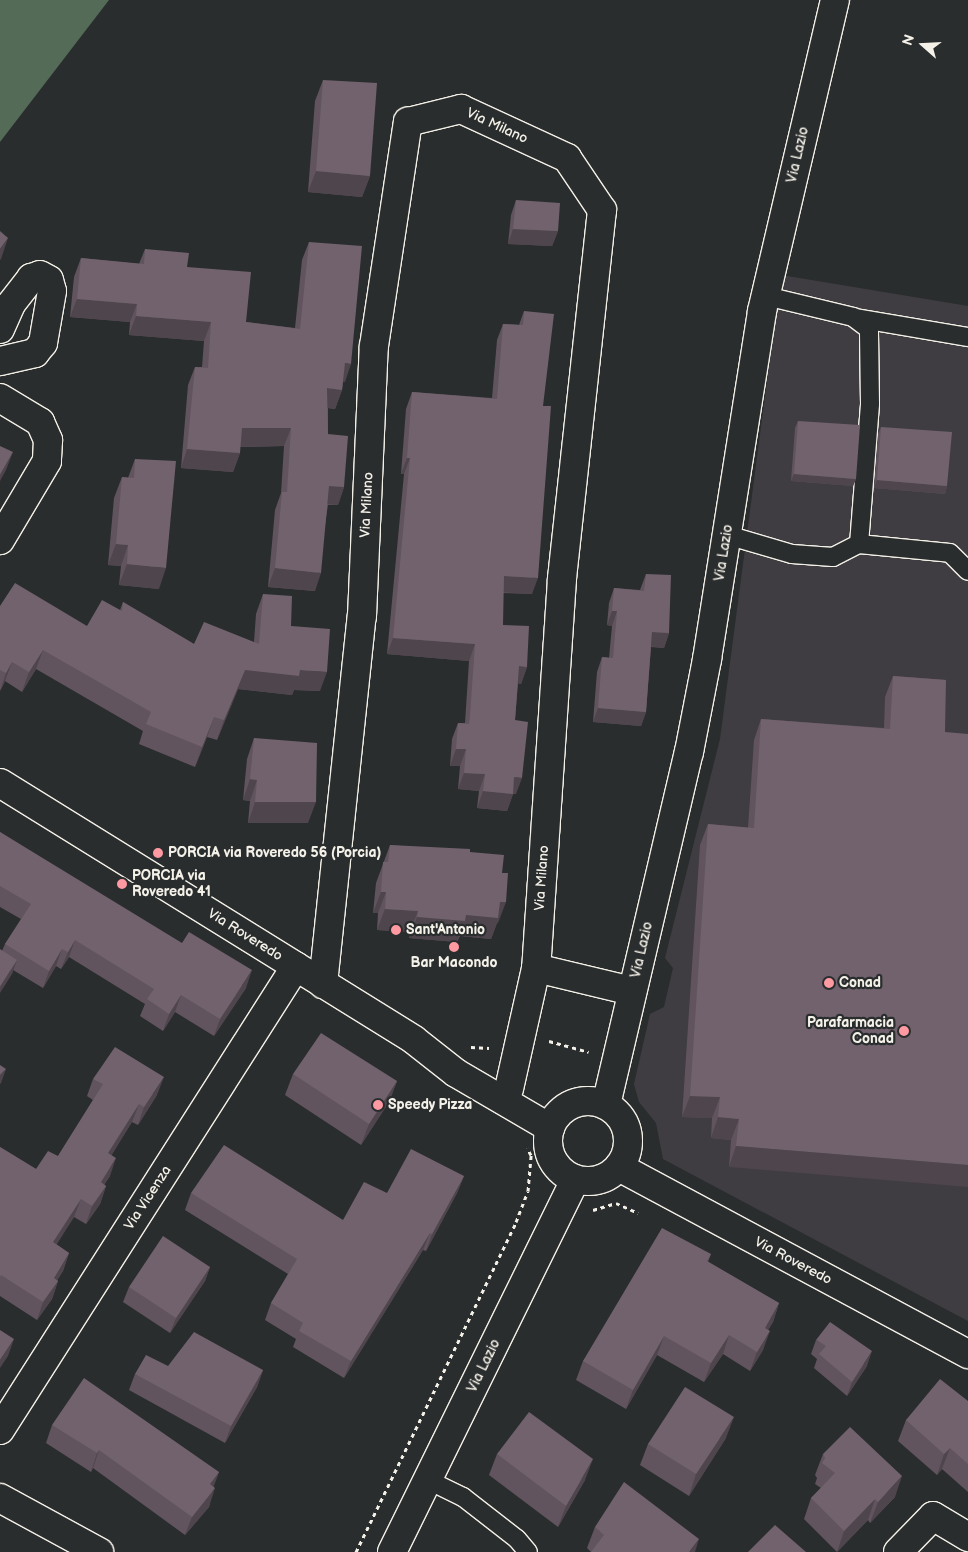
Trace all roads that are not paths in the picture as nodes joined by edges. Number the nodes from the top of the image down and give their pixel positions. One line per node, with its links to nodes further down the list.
1 (835, 0): 2 (street, Via Lazio)
2 (766, 296): 3 (lane); 8 (street, Via Lazio)
3 (853, 317): 5 (lane); 10 (lane)
4 (0, 329): 6 (street)
5 (968, 336)
6 (0, 361)
7 (0, 398): 9 (street)
8 (727, 535): 10 (lane); 16 (street, Via Lazio)
9 (0, 540)
10 (859, 544): 11 (lane)
11 (968, 571)
12 (0, 783): 13 (street, Via Roveredo)
13 (296, 966): 15 (street, Via Roveredo); 24 (street, Via Vicenza)
14 (536, 968): 15 (street, Via Milano); 16 (street); 18 (street, Via Milano)
15 (323, 984): 17 (street, Via Roveredo)
16 (632, 991): 19 (street, Via Lazio)
17 (414, 1040): 18 (street, Via Roveredo); 20 (street, Via Roveredo)
18 (509, 1089): 20 (street, Via Roveredo)
19 (606, 1105): 20 (street); 21 (street)
20 (554, 1121): 22 (street)
21 (619, 1167): 22 (street); 23 (street, Via Roveredo)
22 (576, 1180): 25 (street, Via Lazio)
23 (968, 1354)
24 (0, 1430)
25 (428, 1480): 29 (street, Via Lazio); 30 (lane)
26 (0, 1498): 28 (street)
27 (968, 1536): 31 (street)
28 (99, 1552)
29 (392, 1552)
30 (528, 1552)
31 (898, 1552)

